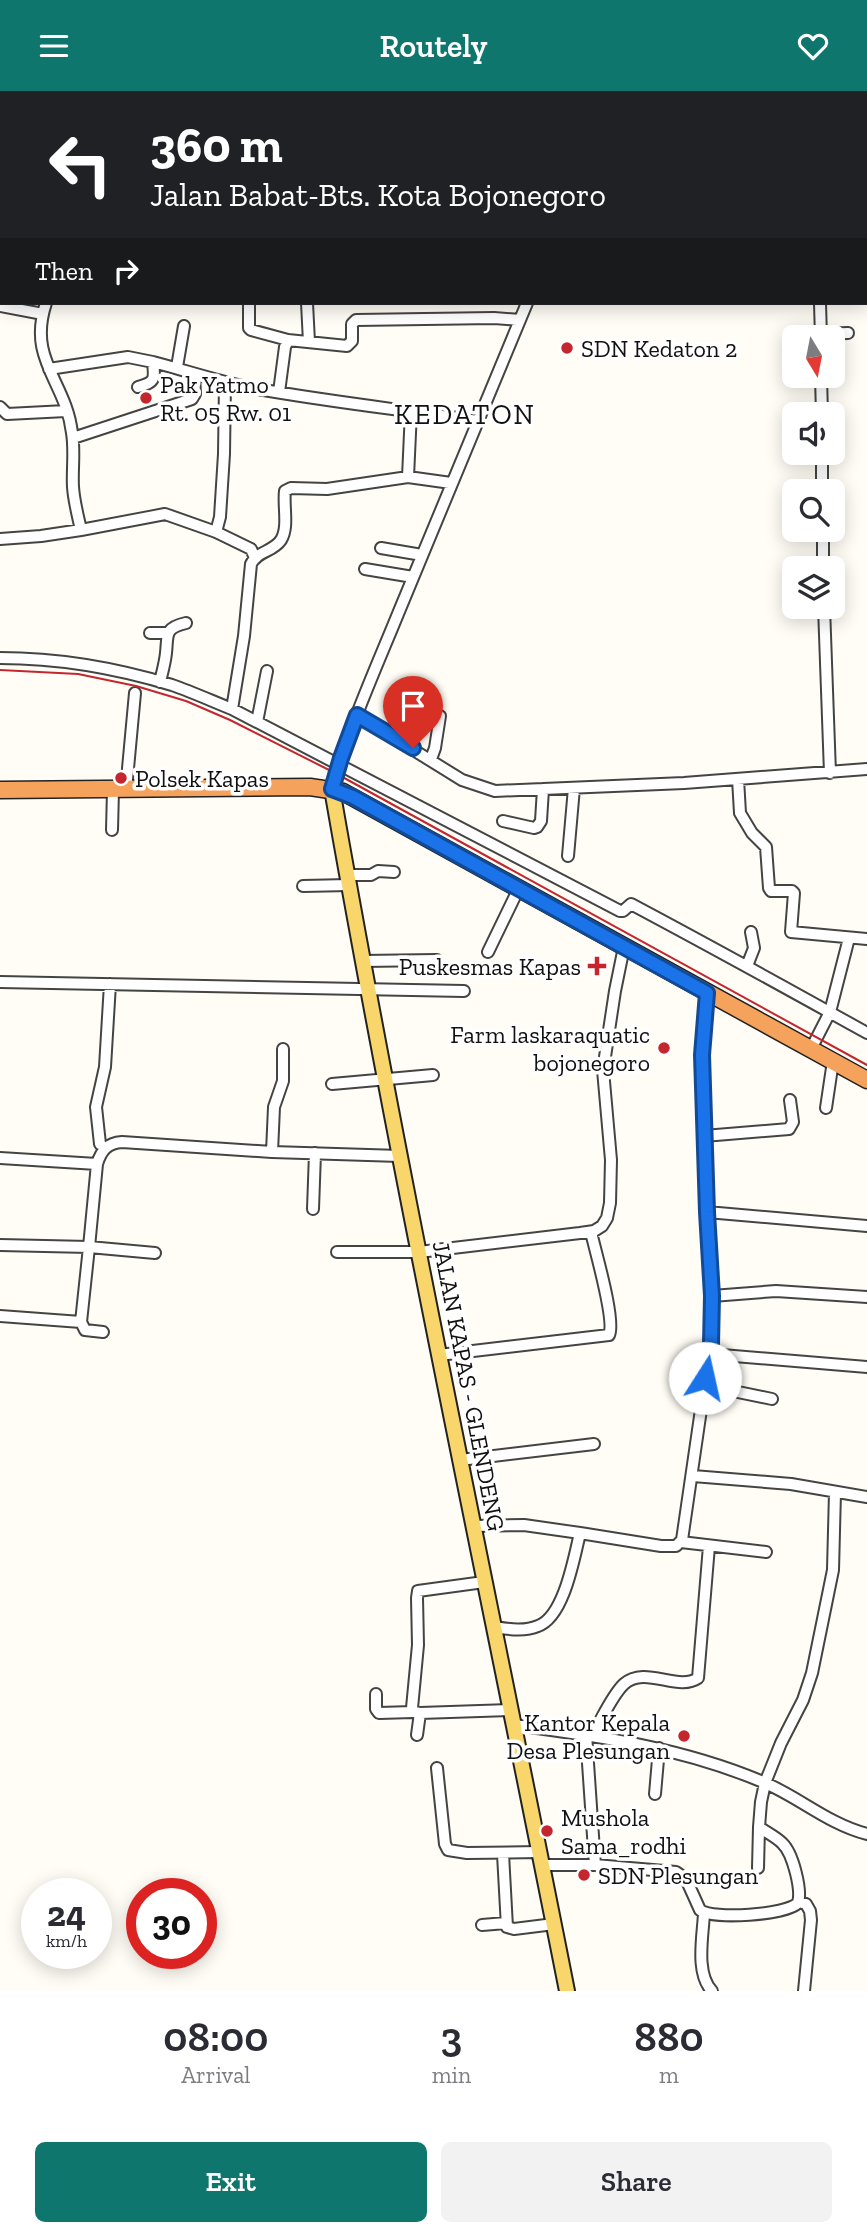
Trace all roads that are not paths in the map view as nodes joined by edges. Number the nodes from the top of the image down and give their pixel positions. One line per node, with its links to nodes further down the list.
1 (249, 305): 12 (street)
2 (307, 305): 13 (street)
3 (526, 305): 7 (street)
4 (820, 305): 8 (street)
5 (0, 306): 6 (street)
6 (45, 308): 16 (street)
7 (520, 320): 13 (street); 24 (street)
8 (821, 325)
9 (184, 326): 15 (street)
10 (845, 333): 11 (street)
11 (848, 333)
12 (288, 339): 13 (street); 20 (street)
13 (309, 342)
14 (153, 362): 15 (street); 16 (street); 19 (street)
15 (177, 367): 17 (street)
16 (50, 369): 22 (street)
17 (194, 374): 18 (street); 25 (street)
18 (225, 382): 20 (street); 29 (street)
19 (138, 387)
20 (279, 392): 23 (street)
21 (0, 408): 22 (street)
22 (66, 411): 25 (street)
23 (411, 411): 24 (street); 26 (street)
24 (478, 421): 27 (street)
25 (73, 438): 28 (street)
26 (408, 477): 27 (street); 33 (street)
27 (451, 483): 32 (street)
28 (81, 530): 29 (street); 30 (street)
29 (216, 532): 33 (street)
30 (0, 539)
31 (381, 548): 32 (street)
32 (422, 555): 35 (street)
33 (255, 558): 44 (street)
34 (365, 569): 35 (street)
35 (413, 577): 45 (street)
36 (824, 619): 51 (street)
37 (186, 623): 39 (street)
38 (150, 633): 39 (street)
39 (168, 633): 42 (street)
40 (0, 658): 42 (street)
41 (267, 671): 47 (street)
42 (160, 682): 44 (street)
43 (135, 693): 57 (street)
44 (232, 709): 47 (street)
45 (357, 715): 48 (street); 49 (street)
46 (440, 716): 48 (street)
47 (257, 722): 49 (street)
48 (431, 759): 55 (street)
49 (339, 764): 54 (street); 72 (street)
50 (867, 769): 51 (street)
51 (830, 773): 52 (street)
52 (738, 779): 53 (street); 66 (street)
53 (575, 788): 55 (street); 60 (street)
54 (332, 789): 57 (highway); 62 (main road, JALAN KAPAS - GLENDENG); 64 (highway)
55 (543, 789): 58 (street)
56 (0, 790): 57 (highway)
57 (120, 790): 59 (street)
58 (503, 821)
59 (112, 830)
60 (568, 856)
61 (394, 872): 62 (street)
62 (348, 880): 63 (street); 71 (main road, JALAN KAPAS - GLENDENG)
63 (303, 886)
64 (518, 890): 68 (highway); 69 (street)
65 (751, 932): 72 (street)
66 (849, 938): 67 (street); 78 (street)
67 (867, 939)
68 (624, 947): 77 (highway); 100 (street)
69 (488, 952)
70 (437, 960): 71 (street)
71 (362, 961): 75 (main road, JALAN KAPAS - GLENDENG)
72 (747, 965): 78 (street)
73 (0, 982): 74 (street)
74 (110, 984): 75 (street); 90 (street)
75 (368, 989): 76 (street); 84 (main road, JALAN KAPAS - GLENDENG)
76 (464, 991)
77 (707, 993): 81 (highway); 89 (street)
78 (830, 1012): 79 (street); 81 (street)
79 (867, 1033)
80 (283, 1049): 92 (street)
81 (811, 1049): 82 (highway)
82 (833, 1061): 85 (highway); 88 (street)
83 (433, 1075): 84 (street)
84 (386, 1079): 86 (street); 94 (main road, JALAN KAPAS - GLENDENG)
85 (867, 1080)
86 (332, 1084)
87 (789, 1100): 89 (street)
88 (826, 1108)
89 (704, 1136): 98 (street)
90 (100, 1143): 91 (street); 96 (street)
91 (113, 1143): 92 (street); 96 (street)
92 (272, 1152): 93 (street)
93 (315, 1153): 94 (street); 97 (street)
94 (400, 1156): 104 (main road, JALAN KAPAS - GLENDENG)
95 (0, 1158): 96 (street)
96 (98, 1161): 102 (street)
97 (313, 1209)
98 (707, 1212): 99 (street); 106 (street)
99 (867, 1226)
100 (591, 1232): 104 (street); 112 (street)
101 (0, 1245): 102 (street)
102 (89, 1248): 105 (street); 109 (street)
103 (337, 1252): 104 (street)
104 (419, 1252): 112 (main road, JALAN KAPAS - GLENDENG)
105 (155, 1253)
106 (712, 1296): 107 (street); 111 (street)
107 (867, 1297)
108 (0, 1316): 109 (street)
109 (81, 1322): 110 (street)
110 (103, 1332)
111 (710, 1354): 113 (street); 114 (street)
112 (439, 1355): 117 (main road, JALAN KAPAS - GLENDENG)
113 (867, 1367)
114 (704, 1385): 115 (street); 118 (street)
115 (772, 1399)
116 (594, 1444): 117 (street)
117 (460, 1460): 121 (main road, JALAN KAPAS - GLENDENG)
118 (693, 1476): 119 (street); 123 (street)
119 (835, 1492): 120 (street); 135 (street)
120 (867, 1497)
121 (473, 1526): 122 (street); 126 (main road, JALAN KAPAS - GLENDENG)
122 (580, 1534): 123 (street); 127 (street)
123 (681, 1542): 124 (street)
124 (709, 1546): 125 (street); 132 (street)
125 (766, 1552)
126 (484, 1582): 127 (main road, JALAN KAPAS - GLENDENG); 129 (street)
127 (494, 1627): 130 (main road, JALAN KAPAS - GLENDENG)
128 (376, 1694): 129 (street)
129 (417, 1712): 130 (street); 131 (street)
130 (512, 1718): 132 (street); 140 (main road, JALAN KAPAS - GLENDENG)
131 (417, 1735)
132 (589, 1735): 133 (street); 141 (street)
133 (659, 1748): 135 (street); 136 (street)
134 (437, 1768): 139 (street)
135 (765, 1783): 137 (street); 138 (street)
136 (655, 1794)
137 (759, 1827): 142 (street); 143 (street)
138 (867, 1835)
139 (503, 1854): 140 (street); 145 (street)
140 (542, 1859): 141 (street); 146 (main road, JALAN KAPAS - GLENDENG)
141 (595, 1865): 144 (street)
142 (758, 1868)
143 (799, 1902): 144 (street); 150 (street)
144 (704, 1913): 149 (street)
145 (506, 1923): 146 (street); 147 (street)
146 (554, 1924): 148 (main road, JALAN KAPAS - GLENDENG)
147 (482, 1925)
148 (567, 1991)
149 (712, 1991)
150 (804, 1991)

